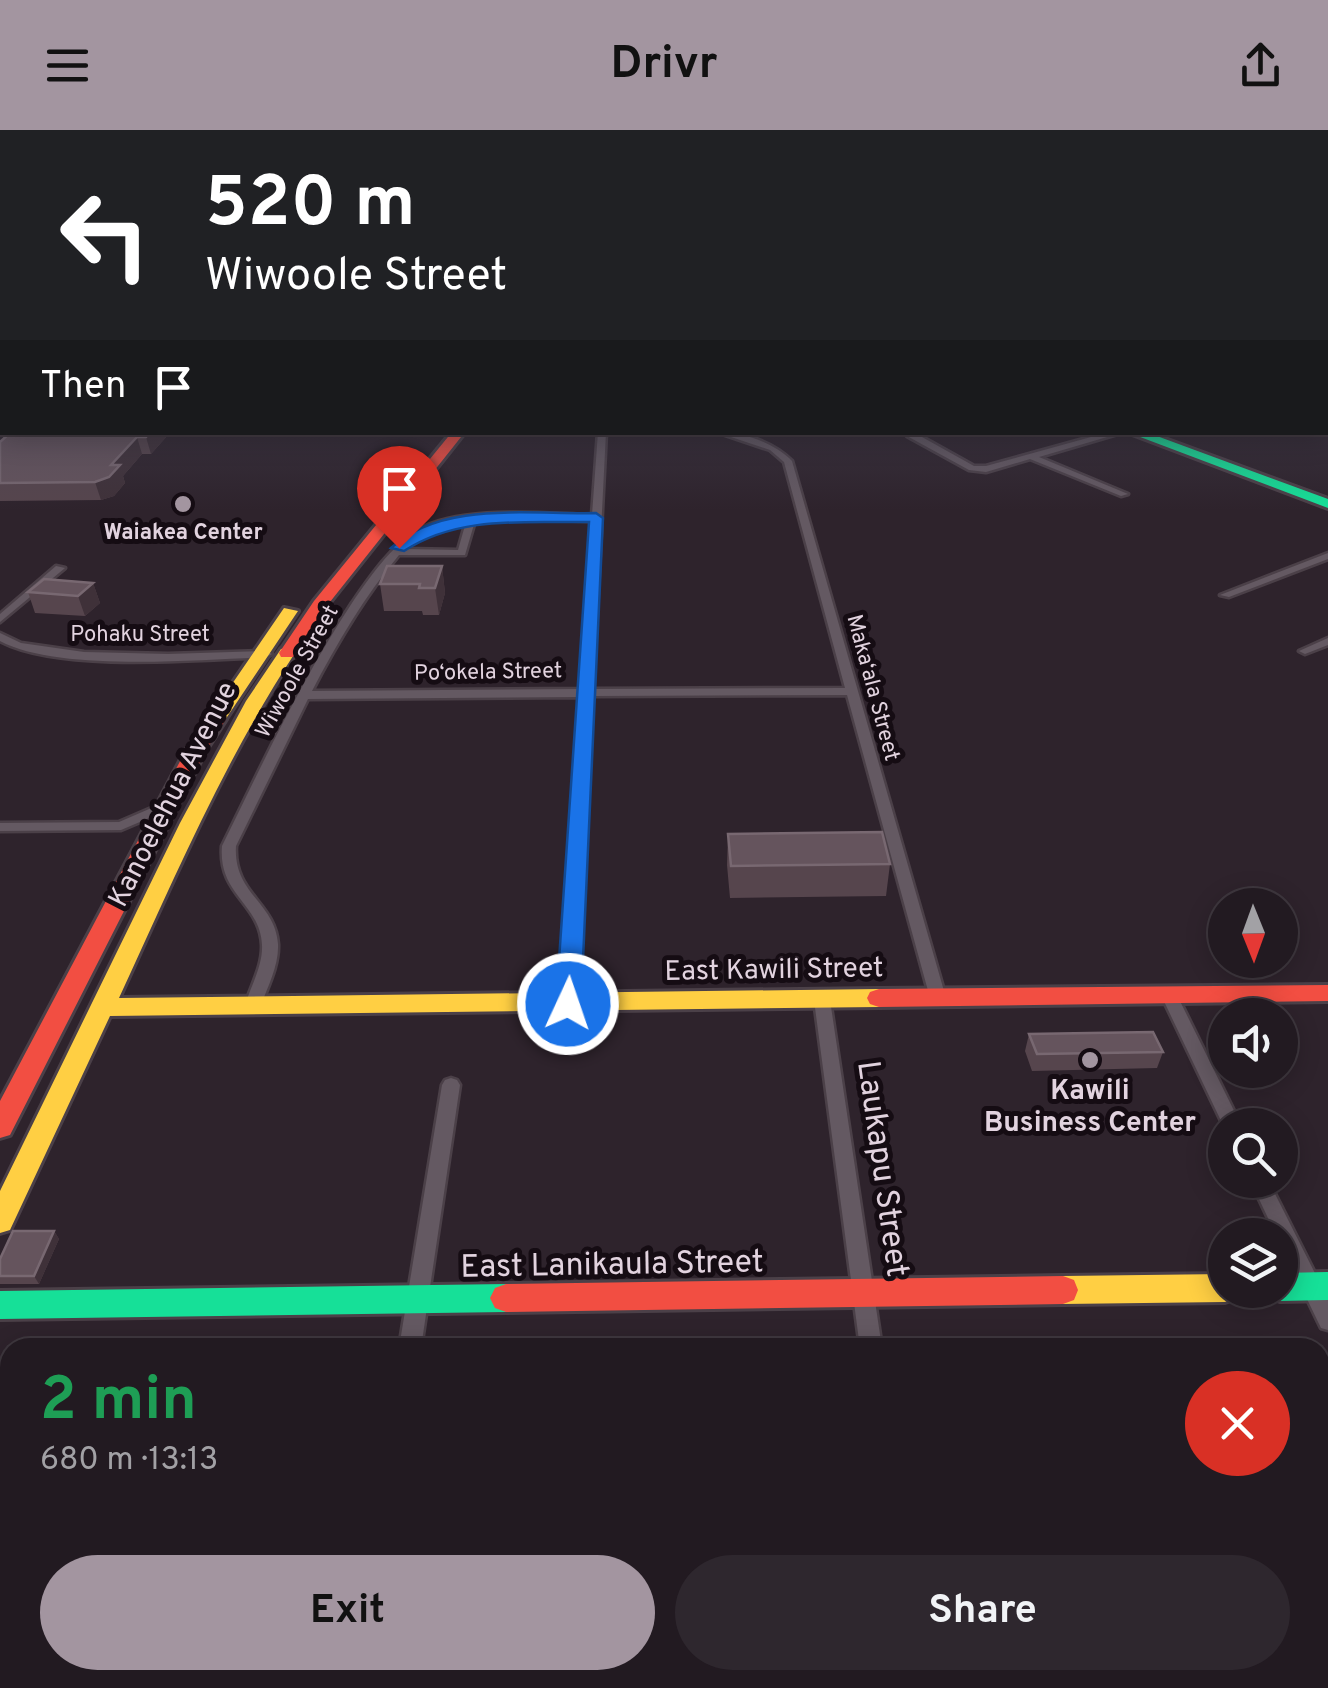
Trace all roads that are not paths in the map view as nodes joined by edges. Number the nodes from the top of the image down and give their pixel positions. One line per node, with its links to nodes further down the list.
1 (434, 435): 21 (main road, Kanoelehua Avenue)
2 (457, 435): 22 (main road, Kanoelehua Avenue)
3 (602, 435): 11 (street)
4 (730, 435): 23 (street, Maka‘ala Street)
5 (912, 435): 8 (street)
6 (1109, 435): 8 (street)
7 (1141, 435): 10 (main road)
8 (1032, 456): 9 (street)
9 (1124, 494)
10 (1328, 504)
11 (596, 518): 12 (street, Wiwoole Street); 24 (street)
12 (471, 520): 13 (street, Wiwoole Street); 13 (street)
13 (396, 552): 25 (street, Wiwoole Street)
14 (1328, 556): 16 (street)
15 (60, 568): 17 (street)
16 (1225, 595)
17 (1, 614)
18 (0, 636): 21 (street, Pohaku Street)
19 (1328, 641): 20 (street)
20 (1305, 651)
21 (258, 654): 22 (street, Pohaku Street); 26 (main road, Kanoelehua Avenue)
22 (284, 654): 37 (main road, Kanoelehua Avenue)
23 (852, 691): 24 (street, Po‘okela Street); 33 (street, Maka‘ala Street)
24 (587, 692): 25 (street, Po‘okela Street); 35 (street)
25 (303, 695): 36 (street, Wiwoole Street)
26 (166, 806): 27 (street); 29 (main road, Kanoelehua Avenue)
27 (121, 826): 28 (street); 29 (street)
28 (0, 827)
29 (150, 840): 30 (main road, Kanoelehua Avenue)
30 (81, 974): 37 (main road); 38 (main road, Kanoelehua Avenue)
31 (1328, 993): 32 (main road, East Kawili Street)
32 (1169, 995): 33 (main road, East Kawili Street); 40 (street)
33 (938, 998): 34 (main road, East Kawili Street)
34 (822, 1000): 35 (main road, East Kawili Street); 46 (street, Laukapu Street)
35 (568, 1004): 36 (main road, East Kawili Street)
36 (253, 1005): 37 (main road, East Kawili Street)
37 (102, 1008): 38 (main road); 43 (main road, Kanoelehua Avenue)
38 (47, 1038): 41 (main road, Kanoelehua Avenue)
39 (451, 1086): 47 (street)
40 (1224, 1108)
41 (0, 1128)
42 (1270, 1198): 44 (street)
43 (0, 1221)
44 (1320, 1286): 49 (street)
45 (1208, 1288): 46 (main road, East Lanikaula Street)
46 (863, 1296): 47 (main road, East Lanikaula Street); 51 (street, Laukapu Street)
47 (418, 1300): 48 (main road, East Lanikaula Street); 50 (street)
48 (0, 1305)
49 (1328, 1321)
50 (412, 1338)
51 (869, 1338)

